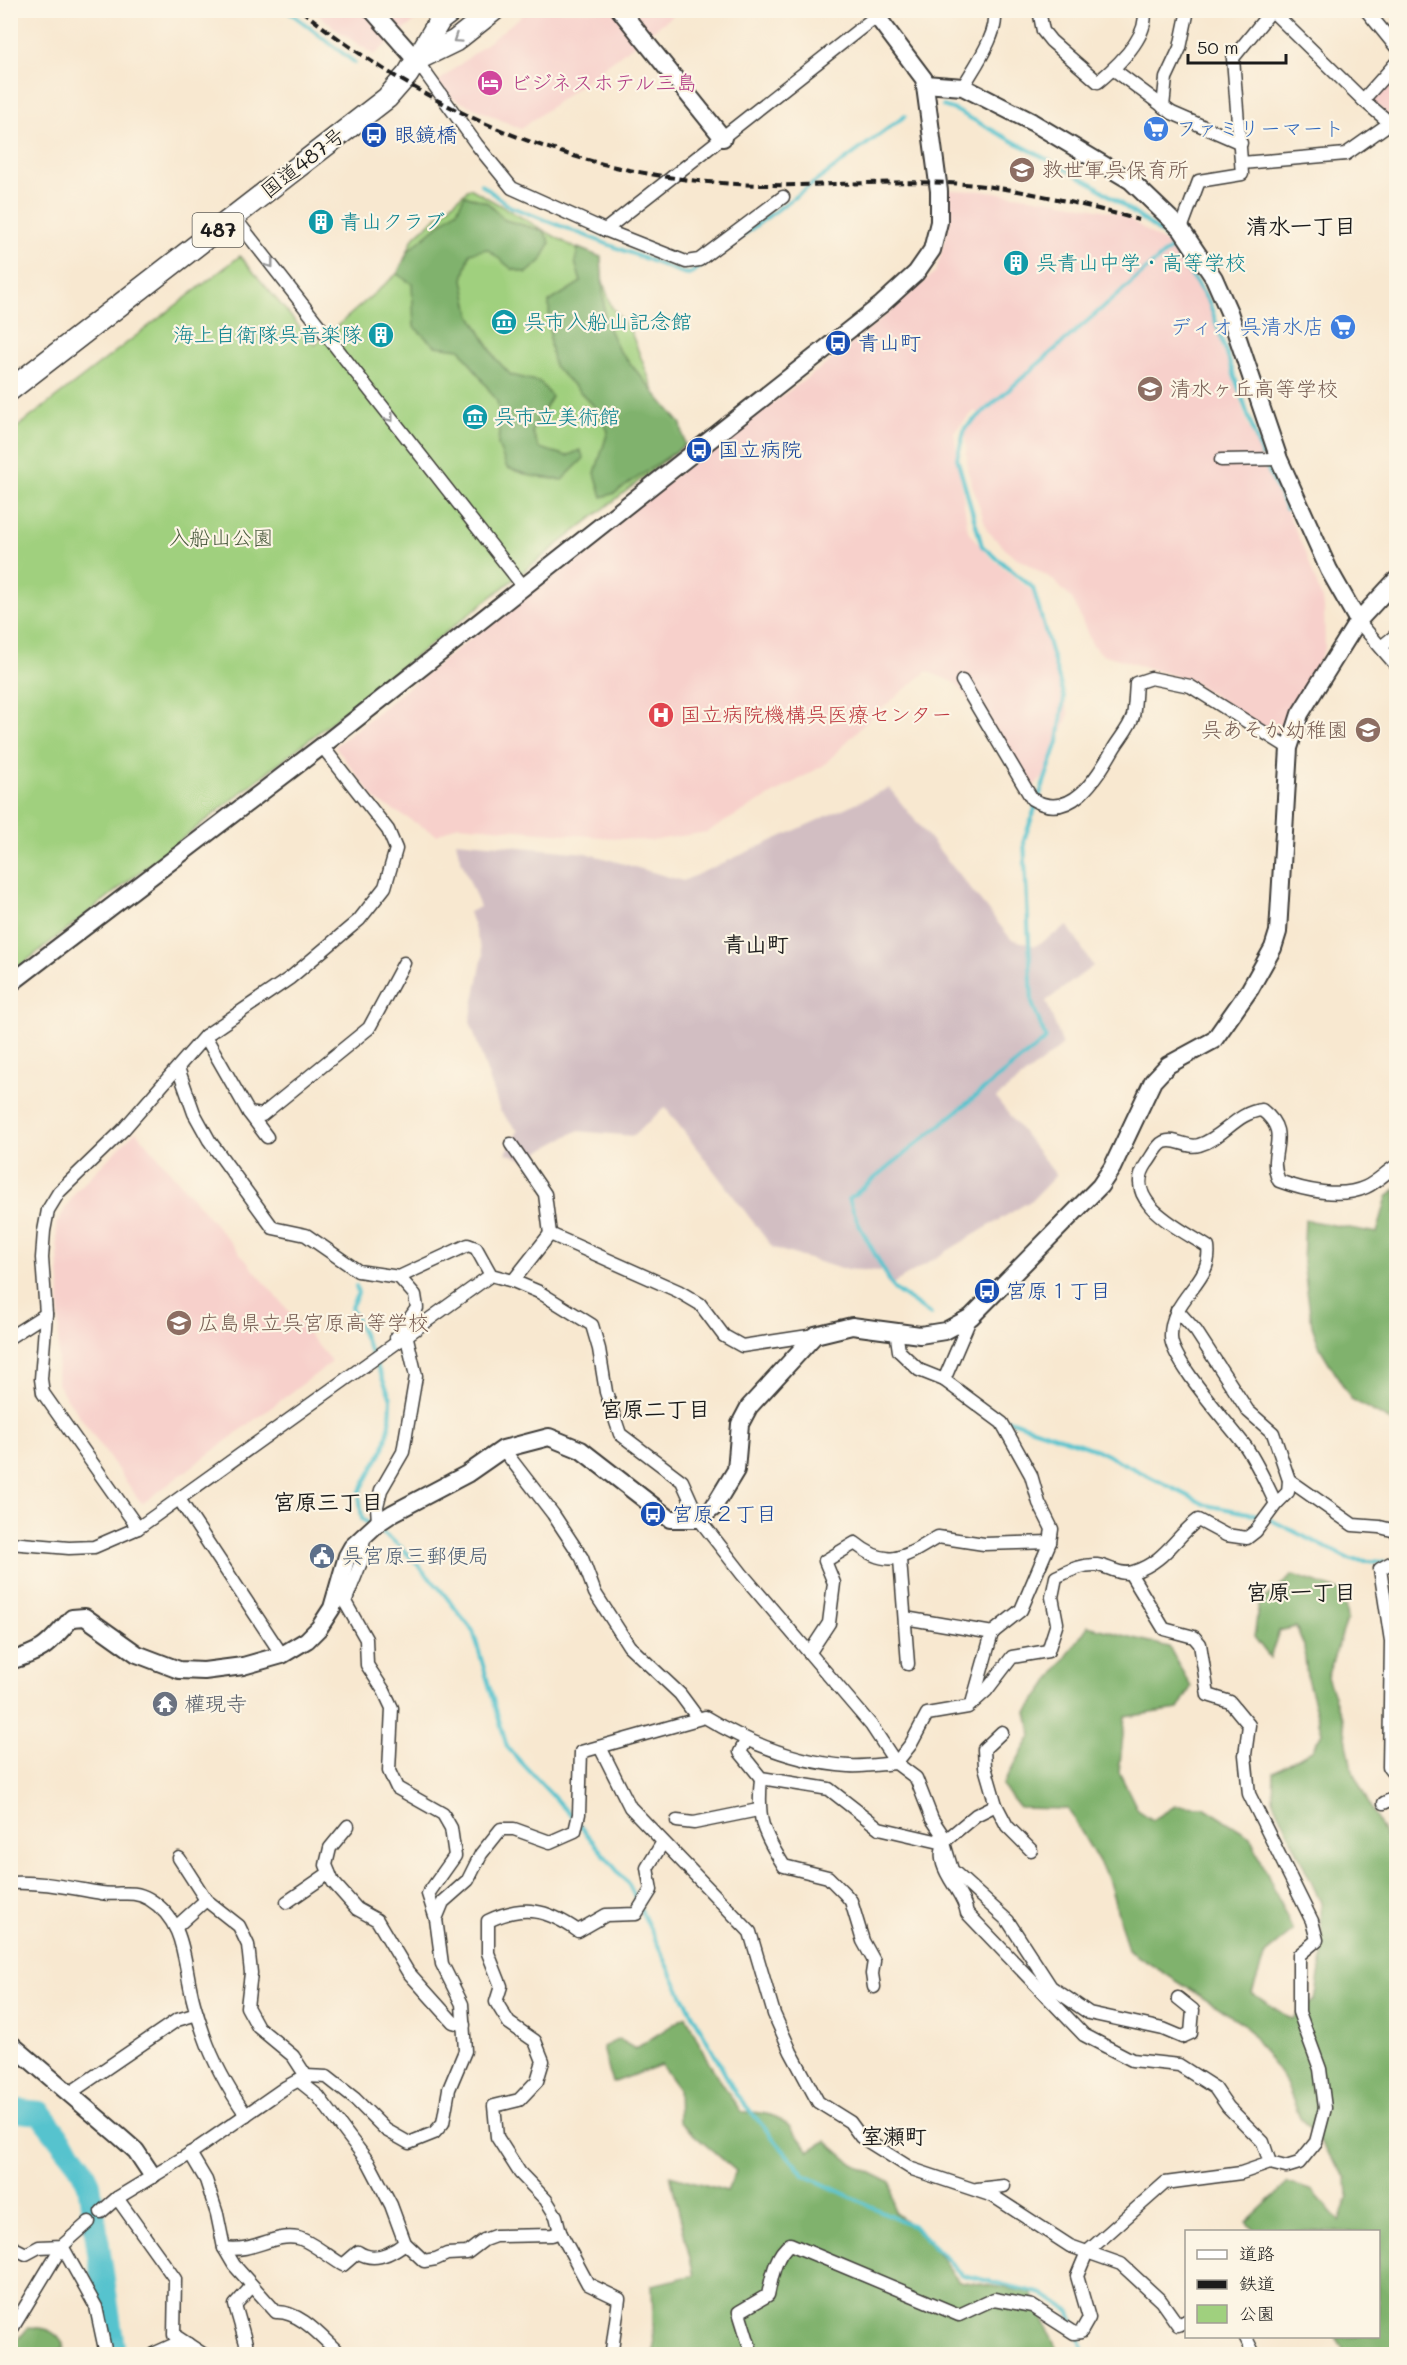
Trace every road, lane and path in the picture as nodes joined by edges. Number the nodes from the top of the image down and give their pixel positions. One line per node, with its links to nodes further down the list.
1 (372, 10): 13 (street)
2 (453, 10): 13 (highway, 国道487号 / 487)
3 (494, 10): 13 (highway, 国道487号 / 487, one-way to 13)
4 (620, 10): 21 (street)
5 (994, 10): 17 (street)
6 (1038, 10): 15 (street)
7 (1144, 10): 15 (street)
8 (1188, 10): 19 (street)
9 (1366, 10): 12 (street)
10 (1271, 11): 18 (street); 22 (street)
11 (877, 12): 16 (street); 21 (street)
12 (1396, 47)
13 (416, 60): 25 (highway, 国道487号 / 487); 27 (street)
14 (1396, 63): 18 (street)
15 (1113, 69): 19 (street)
16 (925, 84): 17 (street); 32 (street)
17 (963, 87): 26 (street)
18 (1363, 100): 20 (street)
19 (1163, 107): 22 (street)
20 (1393, 126): 23 (street)
21 (723, 138): 27 (street)
22 (1241, 143): 23 (street)
23 (1242, 163): 26 (street)
24 (783, 196): 27 (street)
25 (234, 217): 28 (highway, 国道487号 / 487); 32 (street, one-way to 32)
26 (1181, 229): 29 (street)
27 (605, 231)
28 (10, 390)
29 (1279, 459): 30 (street); 33 (street)
30 (1221, 460)
31 (1396, 580): 33 (street)
32 (523, 586): 38 (street)
33 (1358, 621): 35 (street); 39 (street)
34 (1396, 635): 35 (street)
35 (1381, 646): 36 (street)
36 (1396, 665)
37 (962, 681): 39 (street)
38 (322, 746): 41 (street); 42 (street)
39 (1289, 748): 54 (street)
40 (404, 963): 44 (street)
41 (10, 984)
42 (205, 1036): 43 (street); 44 (street)
43 (178, 1068): 50 (street); 53 (street)
44 (249, 1113): 45 (street)
45 (267, 1137)
46 (511, 1144): 48 (street)
47 (1396, 1166): 52 (street)
48 (550, 1234): 51 (street); 57 (street)
49 (491, 1275): 50 (street); 51 (street); 56 (street)
50 (399, 1277): 59 (street)
51 (513, 1281): 65 (street)
52 (1177, 1310): 62 (street); 64 (street)
53 (46, 1314): 58 (street); 67 (street)
54 (971, 1317): 55 (street); 60 (street)
55 (896, 1331): 57 (street); 60 (street)
56 (406, 1334): 59 (street); 66 (street)
57 (815, 1335): 65 (street)
58 (10, 1337)
59 (391, 1345): 63 (street)
60 (944, 1380): 72 (street)
61 (503, 1449): 65 (street); 66 (street); 84 (street)
62 (1289, 1480): 64 (street); 68 (street)
63 (179, 1499): 67 (street); 80 (street)
64 (1276, 1504): 76 (street)
65 (699, 1519): 79 (street)
66 (378, 1523): 70 (street)
67 (138, 1528): 73 (street)
68 (1374, 1528): 69 (street); 71 (street)
69 (1396, 1531)
70 (364, 1537): 80 (street); 105 (street)
71 (1396, 1541)
72 (1050, 1542): 74 (street); 78 (street)
73 (10, 1543)
74 (900, 1559): 77 (street); 79 (street)
75 (1396, 1560): 89 (street)
76 (1130, 1573): 83 (street); 116 (street)
77 (905, 1618): 78 (street); 82 (street)
78 (993, 1633): 83 (street)
79 (810, 1652): 88 (street)
80 (282, 1655): 81 (street)
81 (10, 1661)
82 (908, 1664)
83 (973, 1700): 88 (street)
84 (697, 1717): 86 (street); 87 (street)
85 (1002, 1732): 93 (street)
86 (746, 1741): 88 (street); 90 (street)
87 (600, 1747): 97 (street); 105 (street)
88 (896, 1762): 98 (street)
89 (1396, 1776)
90 (762, 1778): 94 (street); 98 (street)
91 (1396, 1797): 92 (street)
92 (1384, 1803)
93 (996, 1805): 98 (street); 99 (street)
94 (758, 1810): 95 (street); 107 (street)
95 (678, 1821)
96 (348, 1826): 101 (street)
97 (663, 1842): 119 (street); 123 (street)
98 (945, 1842): 108 (street); 116 (street)
99 (1031, 1850)
100 (179, 1858): 103 (street)
101 (329, 1873): 104 (street); 110 (street)
102 (10, 1883): 106 (street)
103 (206, 1900): 106 (street); 112 (street)
104 (286, 1902)
105 (436, 1919): 110 (street)
106 (177, 1927): 109 (street)
107 (874, 1987)
108 (1178, 1998)
109 (197, 2014): 113 (street); 114 (street)
110 (464, 2025): 112 (street)
111 (10, 2043): 113 (street)
112 (302, 2078): 114 (street); 124 (street)
113 (70, 2093): 117 (street)
114 (246, 2115): 115 (street)
115 (190, 2153): 117 (street); 127 (street)
116 (1270, 2163): 128 (street)
117 (152, 2175): 120 (street)
118 (1004, 2186): 119 (street)
119 (973, 2189): 128 (street)
120 (117, 2198): 121 (street); 133 (street)
121 (101, 2212)
122 (89, 2222): 126 (street)
123 (560, 2232): 124 (street); 139 (street)
124 (405, 2243): 127 (street)
125 (10, 2246): 126 (street)
126 (62, 2246): 131 (street); 134 (street)
127 (224, 2248): 129 (street)
128 (1087, 2252): 130 (street); 140 (street)
129 (252, 2286): 137 (street); 138 (street)
130 (1185, 2322)
131 (10, 2332)
132 (1246, 2338): 141 (street)
133 (188, 2344): 135 (street); 136 (street)
134 (106, 2355)
135 (153, 2355)
136 (203, 2355)
137 (249, 2355)
138 (340, 2355)
139 (614, 2355)
140 (752, 2355)
141 (1254, 2355)

